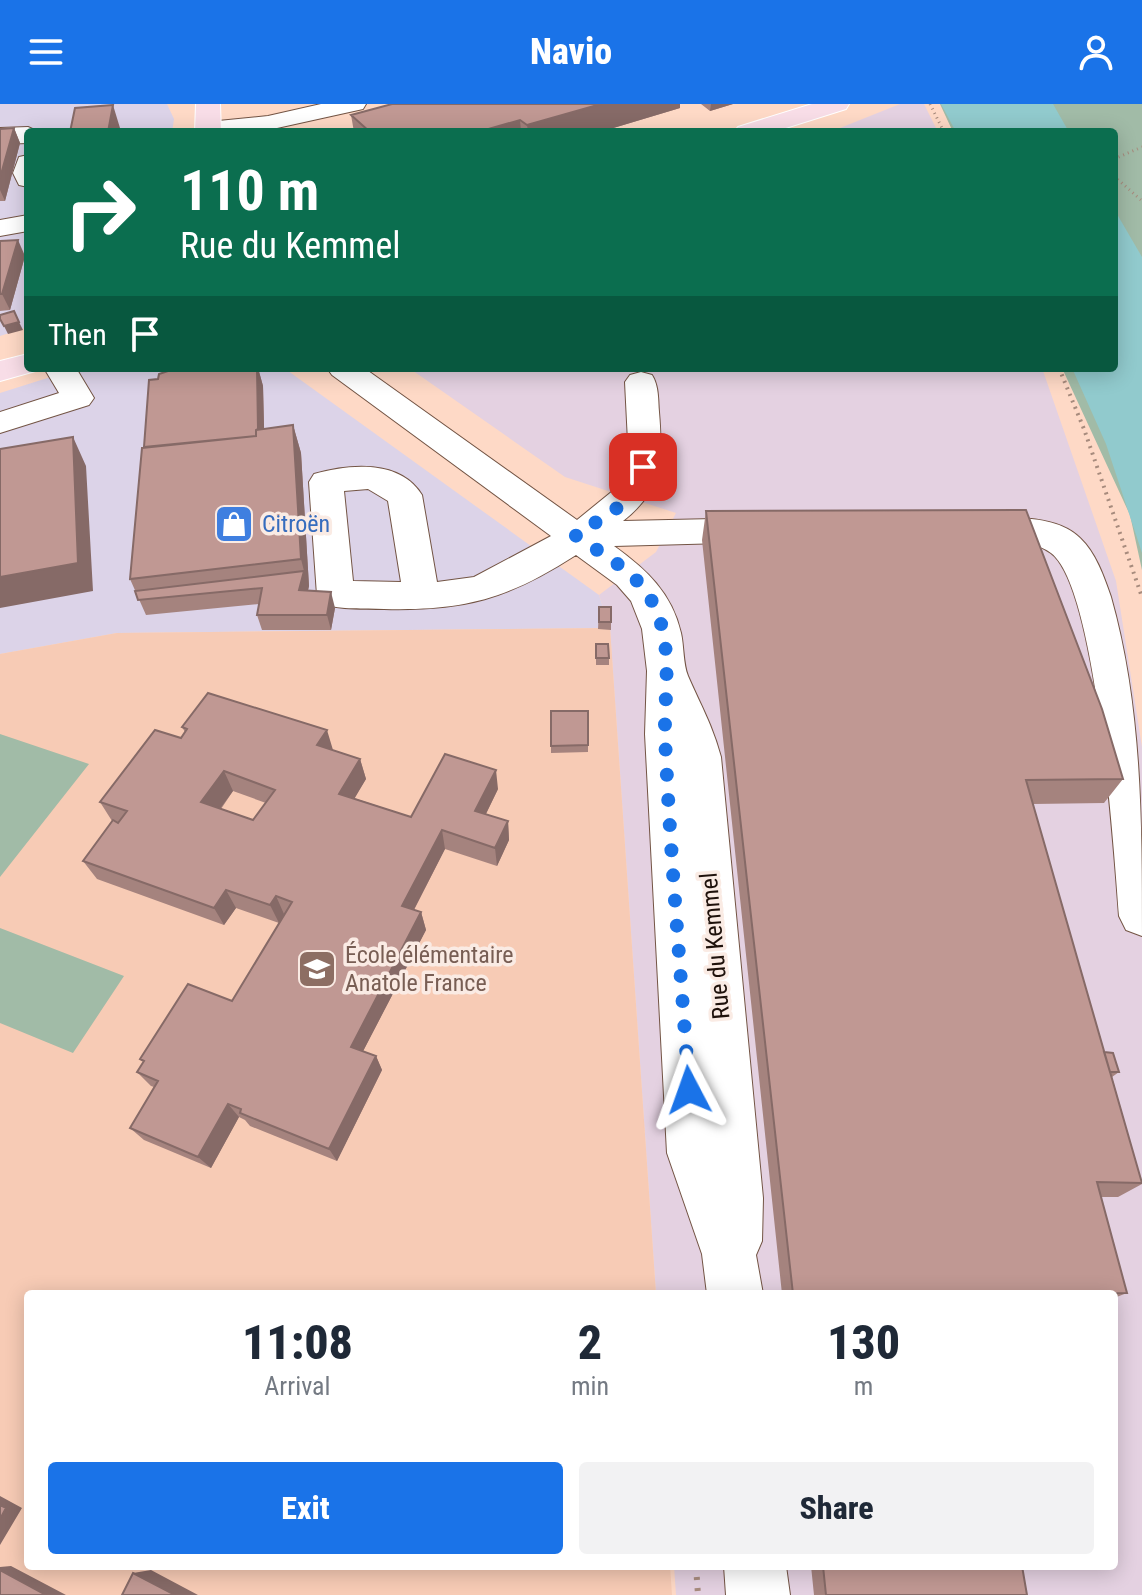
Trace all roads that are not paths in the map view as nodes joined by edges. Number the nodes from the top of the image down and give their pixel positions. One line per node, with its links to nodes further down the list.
1 (208, 104): 5 (main road)
2 (354, 104): 4 (street)
3 (837, 104): 8 (main road)
4 (312, 114): 6 (street); 7 (street)
5 (208, 128)
6 (226, 128)
7 (327, 128)
8 (760, 128)
9 (24, 135): 10 (street)
10 (0, 136)
11 (24, 224): 12 (street)
12 (0, 228)
13 (24, 349): 14 (main road)
14 (0, 357)
15 (24, 364): 16 (main road)
16 (0, 371)
17 (62, 372): 20 (street)
18 (349, 372): 23 (street, Rue du Kemmel)
19 (641, 382): 23 (street)
20 (0, 423)
21 (799, 530): 23 (street)
22 (940, 531): 25 (street)
23 (575, 535): 24 (street); 26 (street, Rue du Kemmel)
24 (421, 594)
25 (1142, 916)
26 (734, 1283)
27 (755, 1570): 28 (street)
28 (758, 1595)

